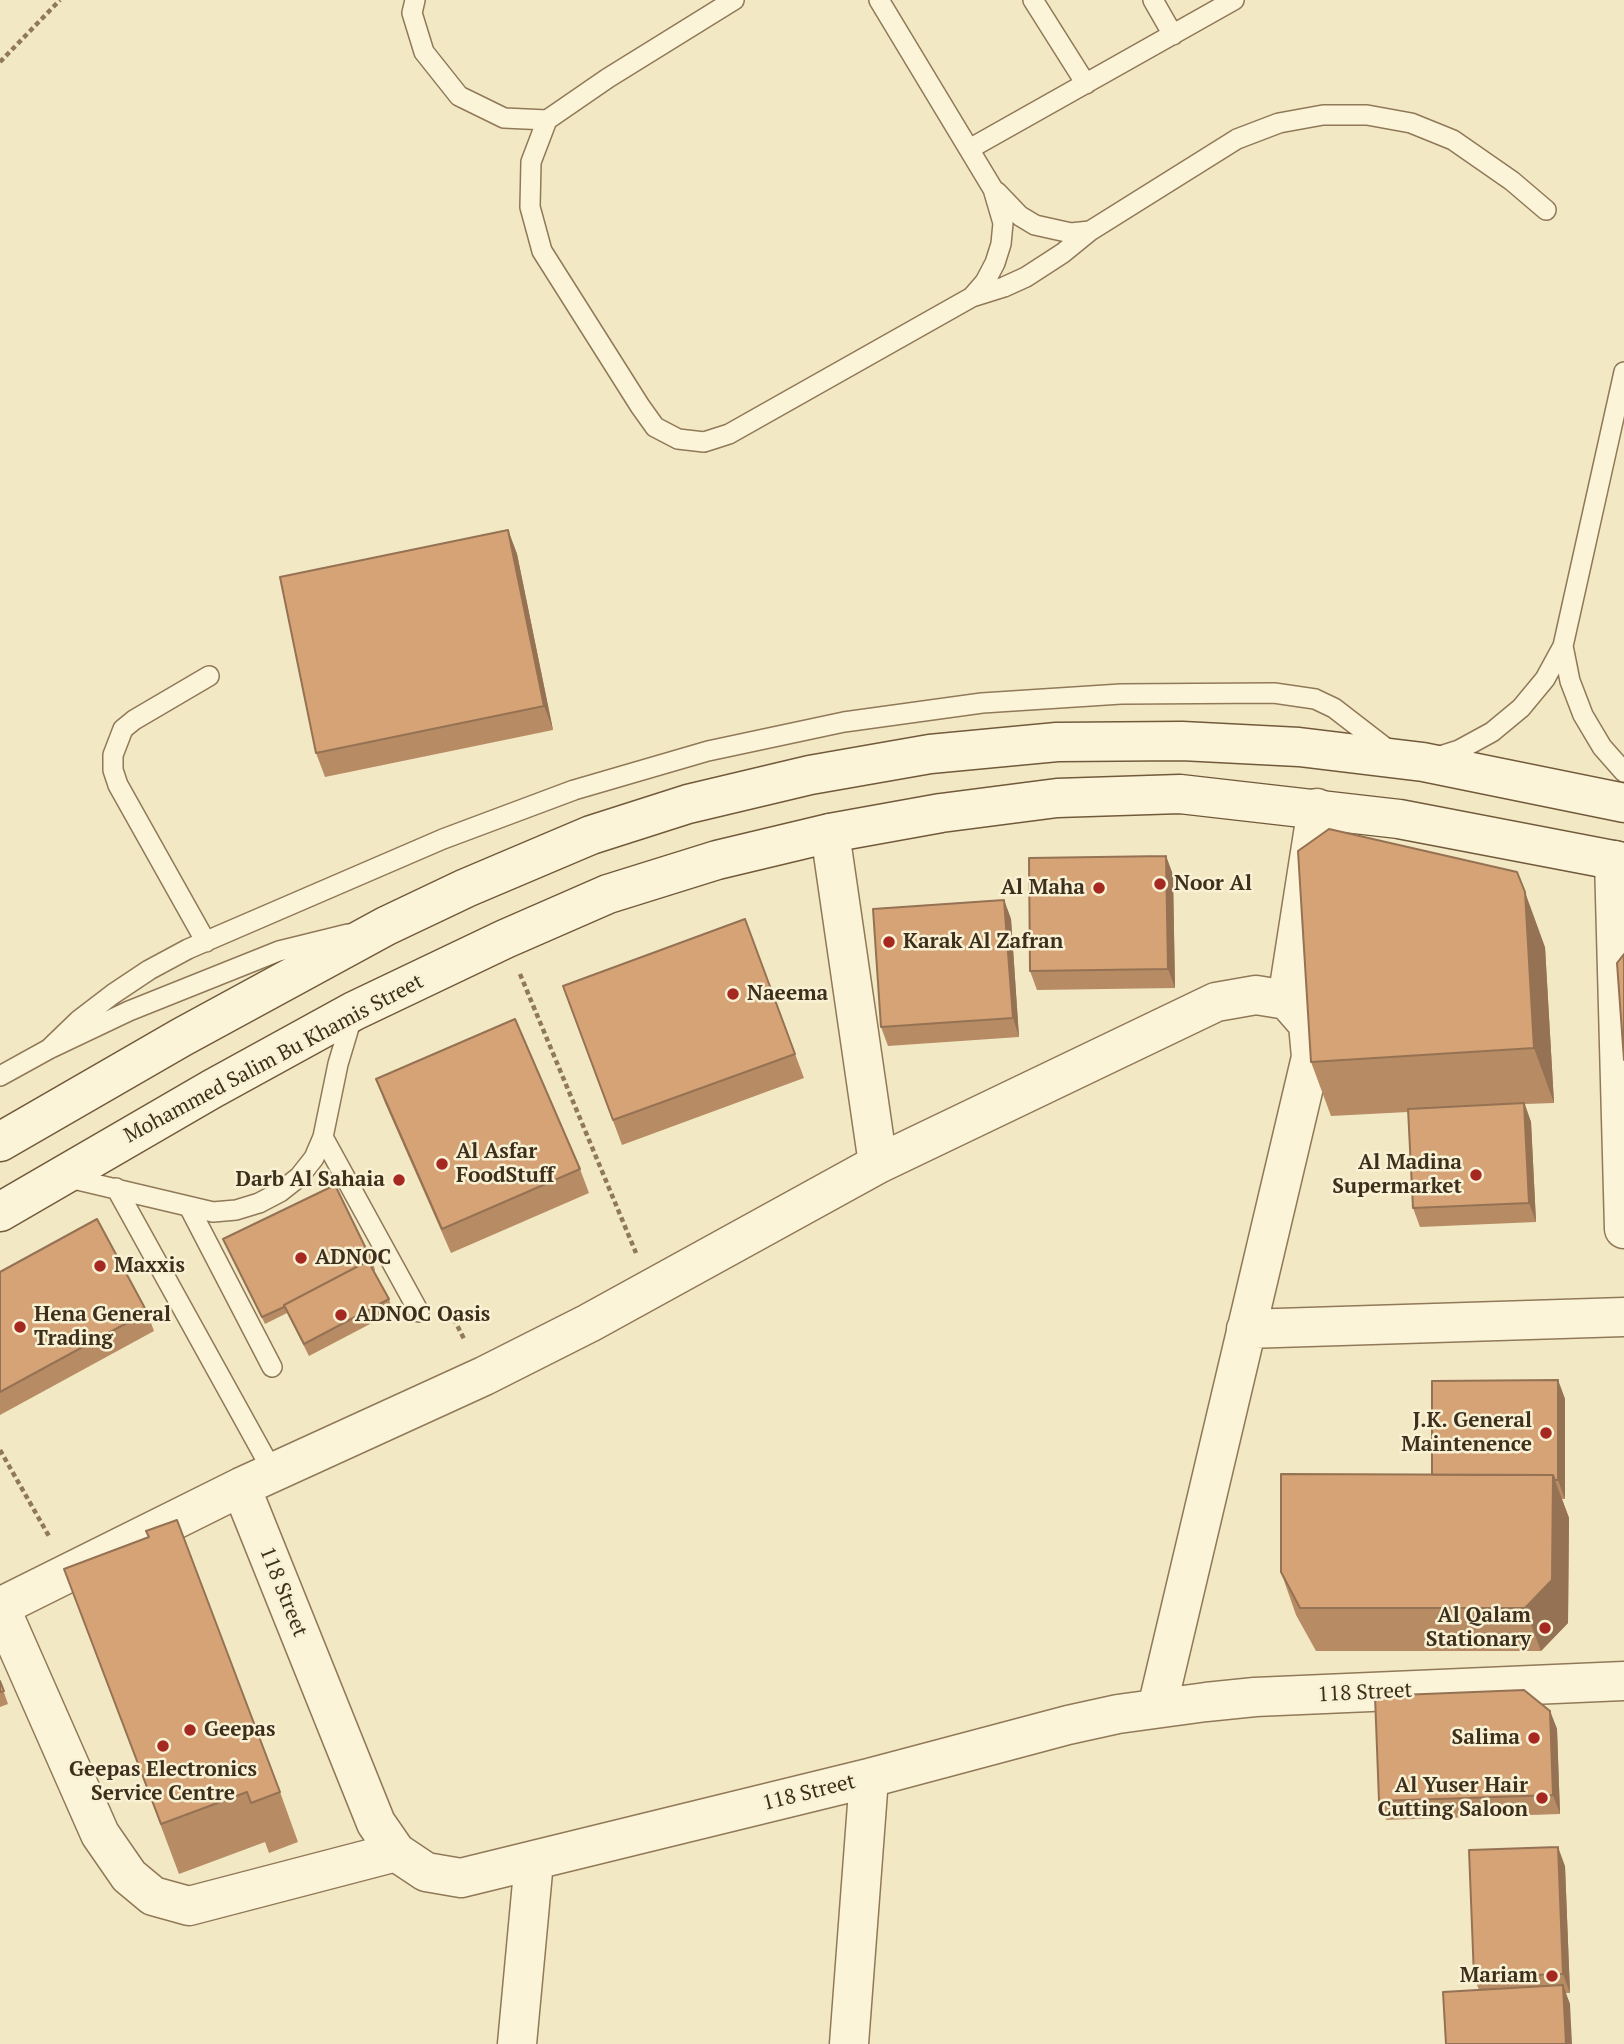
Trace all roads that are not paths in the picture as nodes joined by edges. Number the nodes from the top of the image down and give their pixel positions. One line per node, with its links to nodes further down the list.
1 (415, 0): 9 (lane)
2 (734, 0): 9 (lane)
3 (880, 0): 10 (lane)
4 (1033, 0): 8 (lane)
5 (1153, 0): 7 (lane)
6 (1234, 0): 7 (lane)
7 (1173, 35): 8 (lane)
8 (1086, 84): 10 (lane)
9 (547, 120): 14 (lane)
10 (971, 148): 11 (lane)
11 (993, 189): 13 (lane); 14 (lane)
12 (1546, 210): 13 (lane)
13 (1090, 231): 14 (lane)
14 (972, 298)
15 (1624, 372): 16 (lane)
16 (1563, 646): 18 (lane); 19 (lane)
17 (209, 676): 25 (lane)
18 (1412, 760): 20 (street); 24 (street); 25 (lane)
19 (1624, 772)
20 (1624, 803)
21 (1317, 808): 22 (street, Mohammed Salim Bu Khamis Street); 23 (street, Mohammed Salim Bu Khamis Street); 26 (street)
22 (830, 833): 27 (street, Mohammed Salim Bu Khamis Street); 32 (street)
23 (1619, 861): 37 (street)
24 (387, 926): 28 (lane); 31 (street)
25 (206, 942): 28 (lane)
26 (1287, 1000): 32 (street); 40 (street)
27 (354, 1011): 30 (lane); 33 (street, Mohammed Salim Bu Khamis Street)
28 (49, 1049): 29 (lane)
29 (0, 1076)
30 (323, 1137): 35 (lane); 38 (lane)
31 (0, 1142)
32 (878, 1164): 42 (street)
33 (61, 1176): 34 (lane); 36 (street, Mohammed Salim Bu Khamis Street)
34 (116, 1188): 35 (lane); 42 (lane)
35 (189, 1208): 41 (lane)
36 (0, 1212)
37 (1624, 1229)
38 (419, 1312)
39 (1624, 1317): 40 (street)
40 (1246, 1329): 45 (street)
41 (272, 1367)
42 (257, 1480): 43 (street); 47 (street, 118 Street)
43 (0, 1607): 47 (street)
44 (1624, 1681): 45 (street, 118 Street)
45 (1157, 1708): 46 (street, 118 Street)
46 (869, 1779): 48 (street, 118 Street); 50 (street)
47 (396, 1852): 48 (street, 118 Street)
48 (534, 1861): 49 (street)
49 (517, 2044)
50 (849, 2044)

